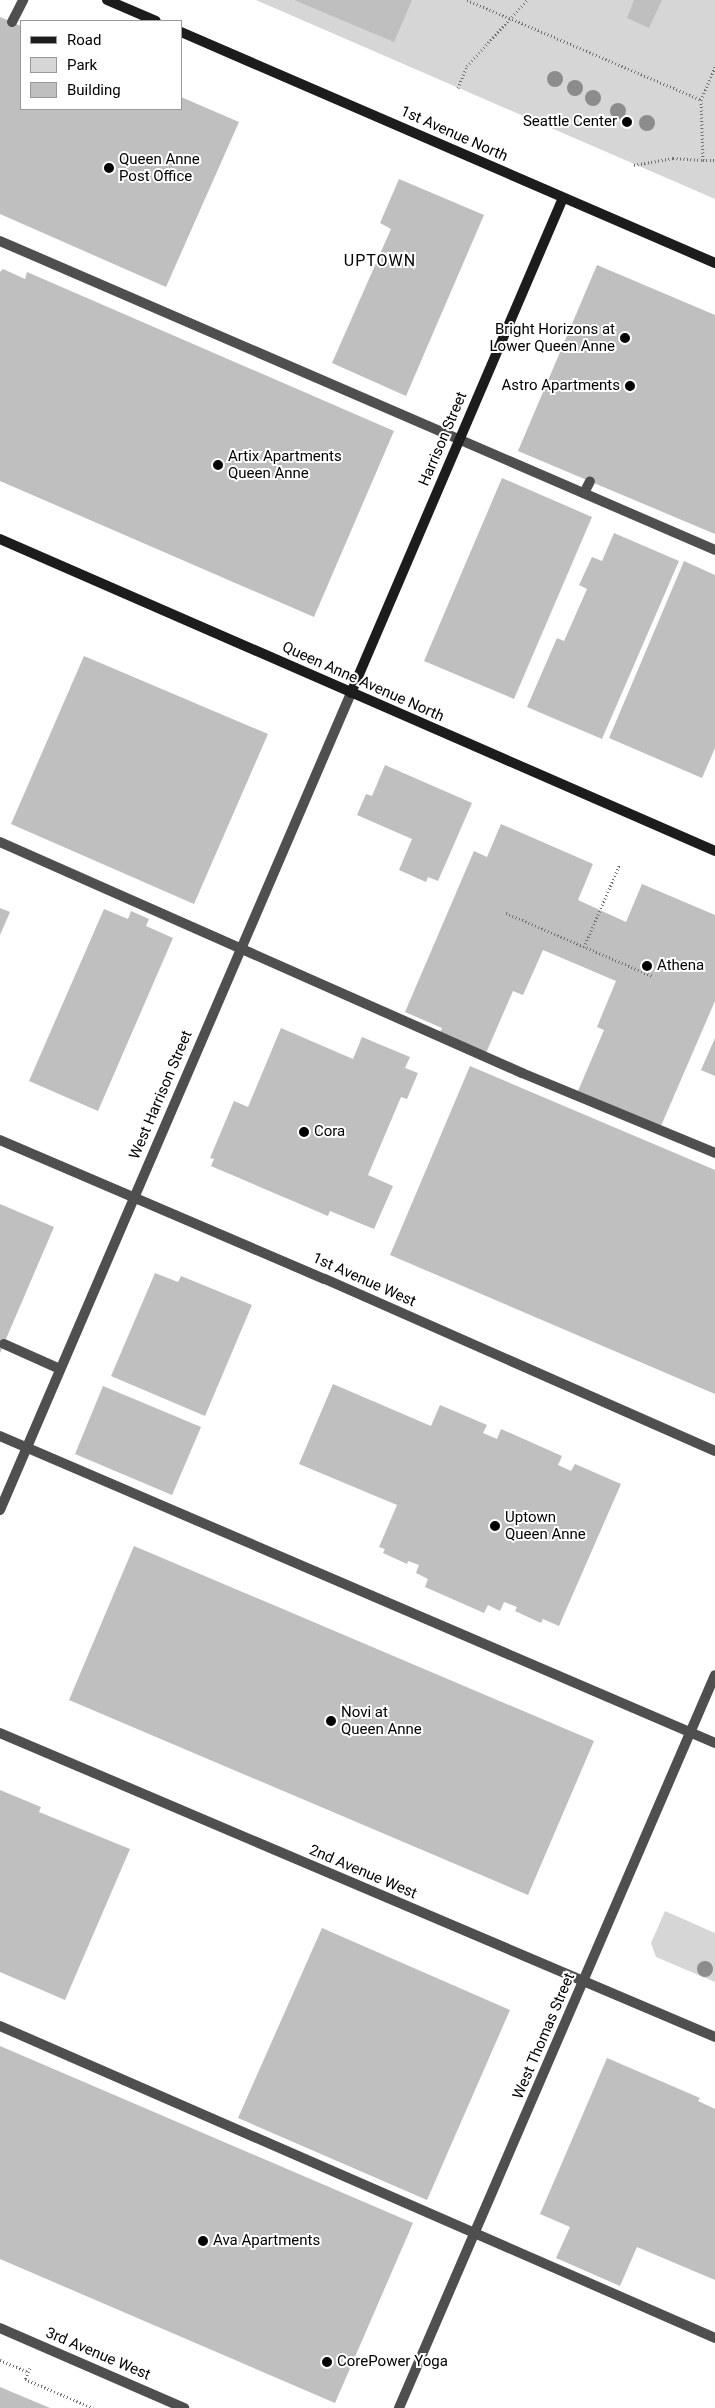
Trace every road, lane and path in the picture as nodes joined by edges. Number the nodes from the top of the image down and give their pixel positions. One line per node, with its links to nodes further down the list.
1 (23, 0): 7 (street)
2 (107, 0): 6 (main road)
3 (467, 0): 5 (path)
4 (527, 0): 5 (path)
5 (512, 18): 10 (path); 11 (path)
6 (154, 20)
7 (12, 22)
8 (182, 32): 15 (main road, 1st Avenue North)
9 (715, 67): 11 (path)
10 (458, 88)
11 (701, 100): 12 (path)
12 (703, 160): 13 (path); 14 (path)
13 (715, 160)
14 (634, 165)
15 (562, 198): 17 (main road, 1st Avenue North); 18 (main road, Harrison Street)
16 (0, 241): 18 (street)
17 (715, 263)
18 (460, 440): 20 (street); 23 (main road, Harrison Street)
19 (590, 481): 20 (street)
20 (584, 493): 22 (street)
21 (0, 539): 23 (main road, Queen Anne Avenue North)
22 (715, 550)
23 (351, 693): 25 (main road, Queen Anne Avenue North); 29 (street, West Harrison Street)
24 (0, 842): 29 (street)
25 (715, 851)
26 (620, 864): 28 (path)
27 (506, 913): 28 (path)
28 (584, 947): 30 (path)
29 (241, 949): 32 (street); 33 (street, West Harrison Street)
30 (652, 976)
31 (0, 1140): 33 (street, 1st Avenue West)
32 (715, 1153)
33 (133, 1198): 35 (street, West Harrison Street); 38 (street, 1st Avenue West)
34 (4, 1344): 35 (street)
35 (60, 1369): 37 (street, West Harrison Street)
36 (0, 1436): 37 (street)
37 (27, 1448): 39 (street, West Harrison Street); 41 (street)
38 (715, 1451)
39 (0, 1510)
40 (715, 1675): 41 (street, West Thomas Street)
41 (690, 1732): 43 (street); 44 (street, West Thomas Street)
42 (0, 1733): 44 (street, 2nd Avenue West)
43 (715, 1743)
44 (583, 1981): 46 (street, 2nd Avenue West); 47 (street, West Thomas Street)
45 (0, 2026): 47 (street)
46 (715, 2037)
47 (476, 2232): 49 (street); 55 (street, West Thomas Street)
48 (0, 2328): 54 (street, 3rd Avenue West)
49 (715, 2338)
50 (0, 2360): 52 (path)
51 (31, 2365): 52 (path)
52 (28, 2372): 53 (path)
53 (93, 2408)
54 (184, 2408)
55 (399, 2408)

